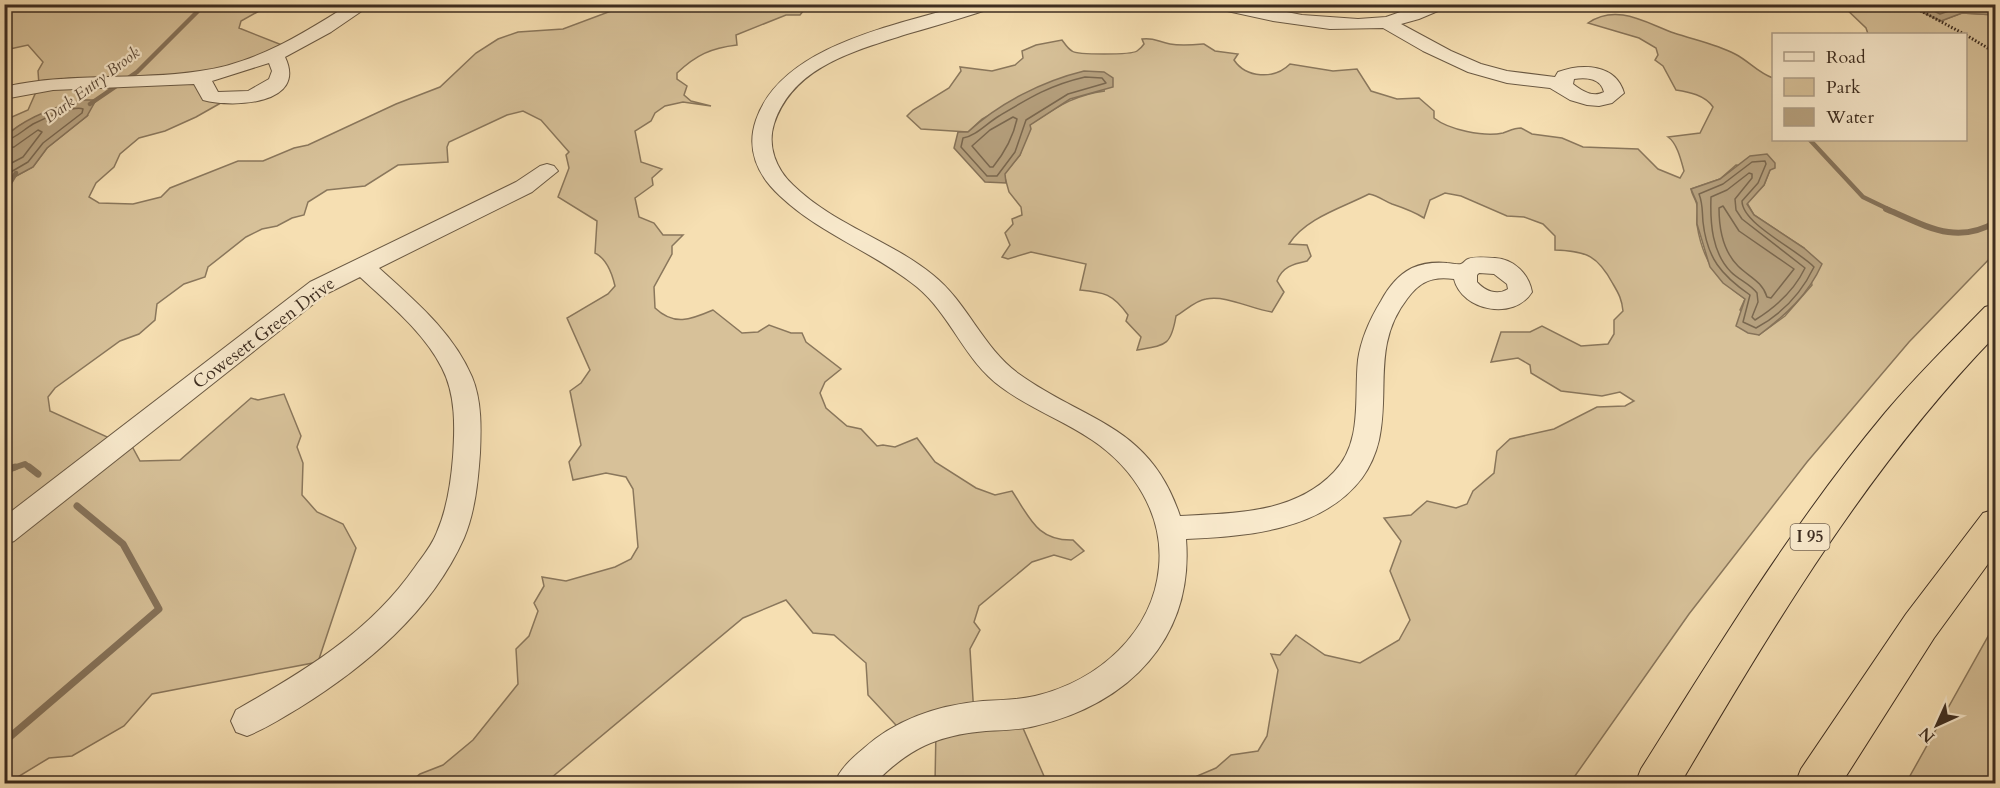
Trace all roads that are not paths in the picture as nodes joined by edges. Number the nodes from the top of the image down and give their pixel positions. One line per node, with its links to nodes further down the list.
1 (363, 4): 6 (street)
2 (987, 4): 15 (street)
3 (1218, 4): 5 (street)
4 (1439, 4): 5 (street)
5 (1386, 22): 8 (street)
6 (274, 56): 7 (street); 7 (street)
7 (200, 77): 9 (street)
8 (1563, 85)
9 (4, 93)
10 (547, 171): 11 (street, Cowesett Green Drive)
11 (362, 265): 16 (street, Cowesett Green Drive); 17 (street)
12 (1465, 273): 15 (street)
13 (1995, 315): 19 (highway, I 95)
14 (1995, 524): 20 (highway)
15 (1171, 528): 18 (street)
16 (4, 533)
17 (247, 721)
18 (850, 783)
19 (1656, 783)
20 (1816, 783)

